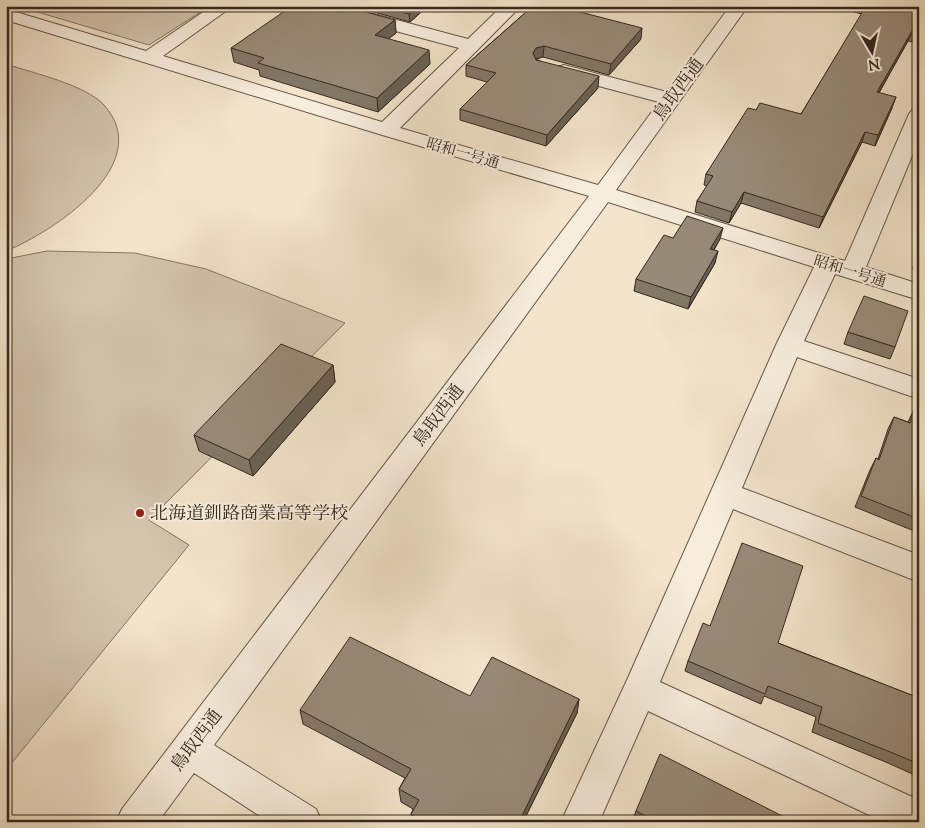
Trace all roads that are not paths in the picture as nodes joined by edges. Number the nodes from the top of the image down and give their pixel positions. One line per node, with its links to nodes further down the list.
1 (224, 6): 7 (street)
2 (323, 6): 6 (street)
3 (512, 6): 6 (street)
4 (739, 6): 9 (street, 鳥取西通)
5 (6, 14): 7 (street, 昭和一号通)
6 (471, 45): 11 (street)
7 (148, 58): 11 (street, 昭和一号通)
8 (543, 65): 9 (street)
9 (671, 99): 12 (street, 鳥取西通)
10 (919, 114): 13 (street)
11 (386, 130): 12 (street, 昭和一号通)
12 (603, 193): 13 (street, 昭和一号通); 20 (street, 鳥取西通)
13 (840, 268): 14 (street, 昭和一号通); 15 (street)
14 (919, 292)
15 (789, 345): 16 (street); 17 (street)
16 (919, 389)
17 (725, 494): 18 (street); 19 (street)
18 (919, 569)
19 (640, 690): 21 (street); 24 (street)
20 (188, 749): 22 (street, 鳥取西通); 23 (street)
21 (919, 819)
22 (135, 822)
23 (303, 822)
24 (580, 822)

